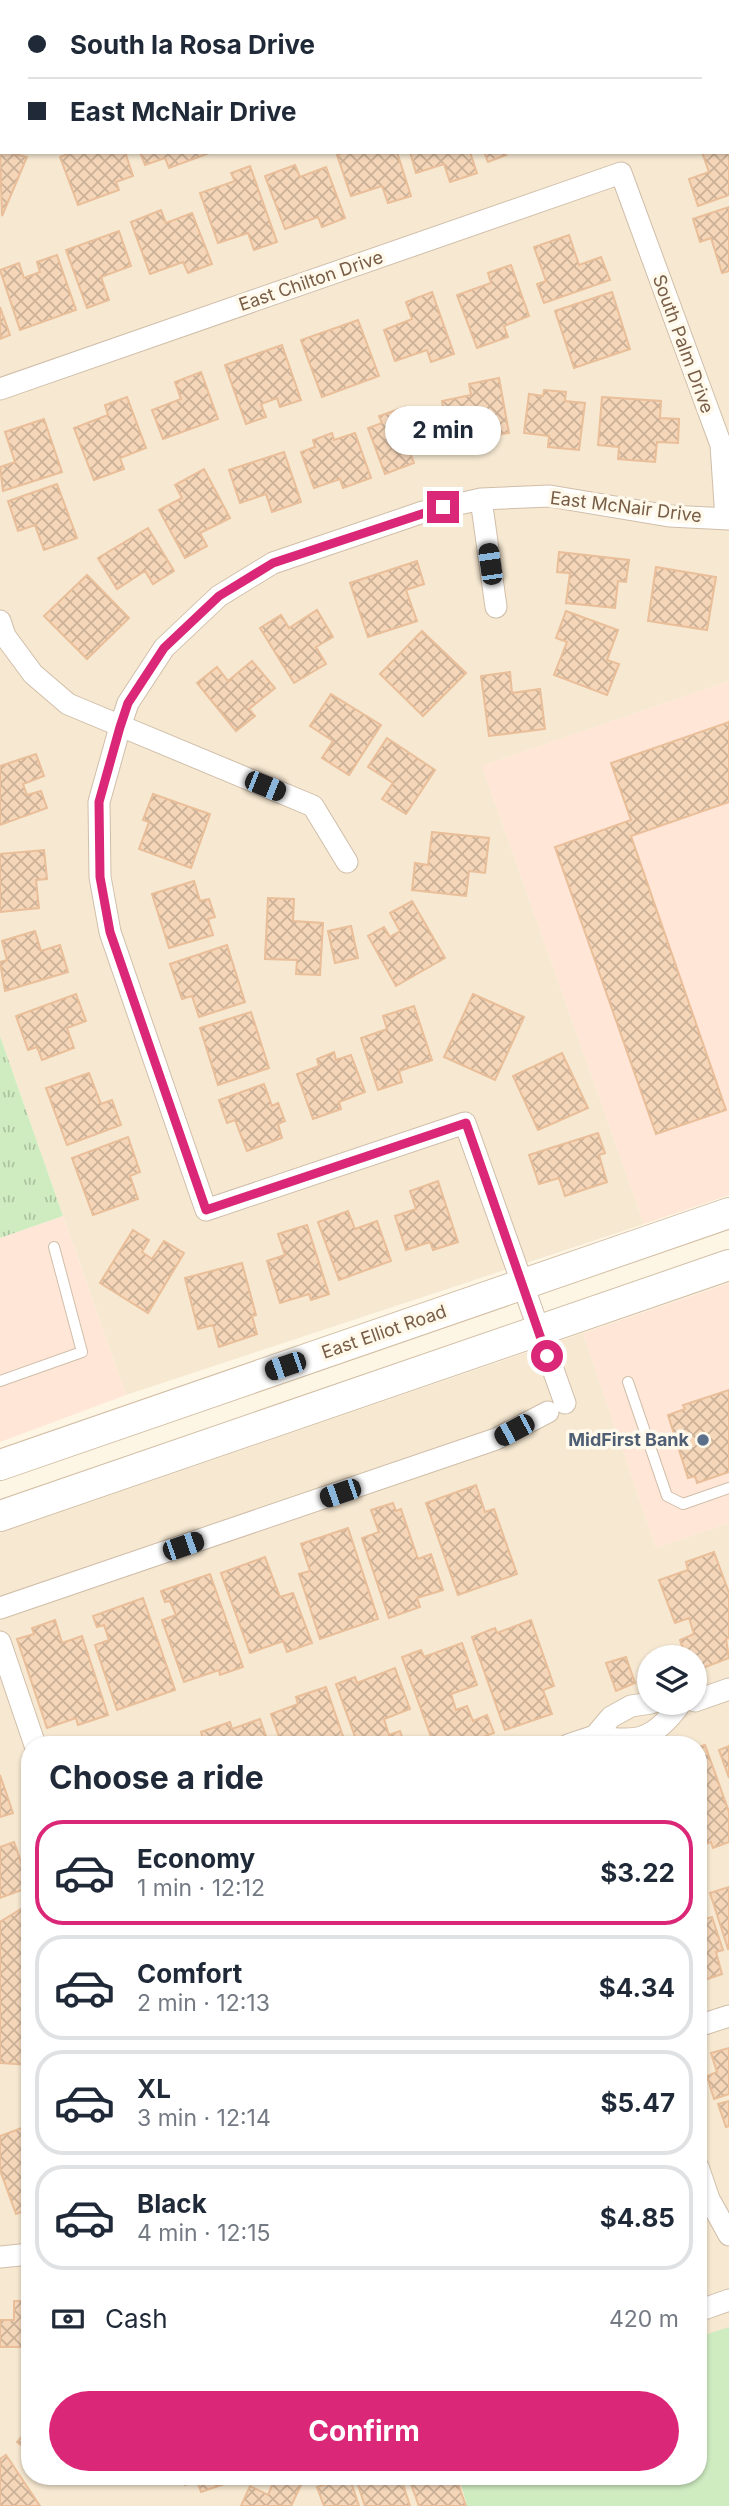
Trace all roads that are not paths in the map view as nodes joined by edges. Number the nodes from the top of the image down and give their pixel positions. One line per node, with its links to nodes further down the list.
1 (621, 173): 2 (street, East Chilton Drive); 4 (street, South Palm Drive)
2 (0, 389)
3 (481, 499): 4 (street, East McNair Drive); 5 (street); 7 (street, East McNair Drive)
4 (728, 519)
5 (496, 607)
6 (0, 621): 7 (street)
7 (120, 727): 8 (street); 13 (street, East McNair Drive)
8 (347, 862)
9 (729, 1213): 13 (main road, East Elliot Road)
10 (54, 1247): 15 (lane)
11 (729, 1249): 12 (main road)
12 (716, 1270): 14 (main road)
13 (522, 1284): 14 (street); 17 (main road, East Elliot Road)
14 (538, 1329): 19 (main road); 20 (street)
15 (0, 1381)
16 (628, 1382): 18 (lane)
17 (0, 1465)
18 (729, 1488)
19 (0, 1516)
20 (0, 1608)
21 (0, 1642): 27 (street)
22 (729, 1689): 23 (street)
23 (707, 1695)
24 (637, 1705): 26 (street)
25 (671, 1715): 29 (street)
26 (595, 1735): 28 (street)
27 (32, 1736)
28 (600, 1736)
29 (647, 1736)
30 (729, 2016): 31 (street)
31 (707, 2023)
32 (707, 2193): 33 (street)
33 (729, 2235)
34 (21, 2255): 35 (street)
35 (0, 2257)
36 (729, 2300): 37 (street)
37 (707, 2308)

